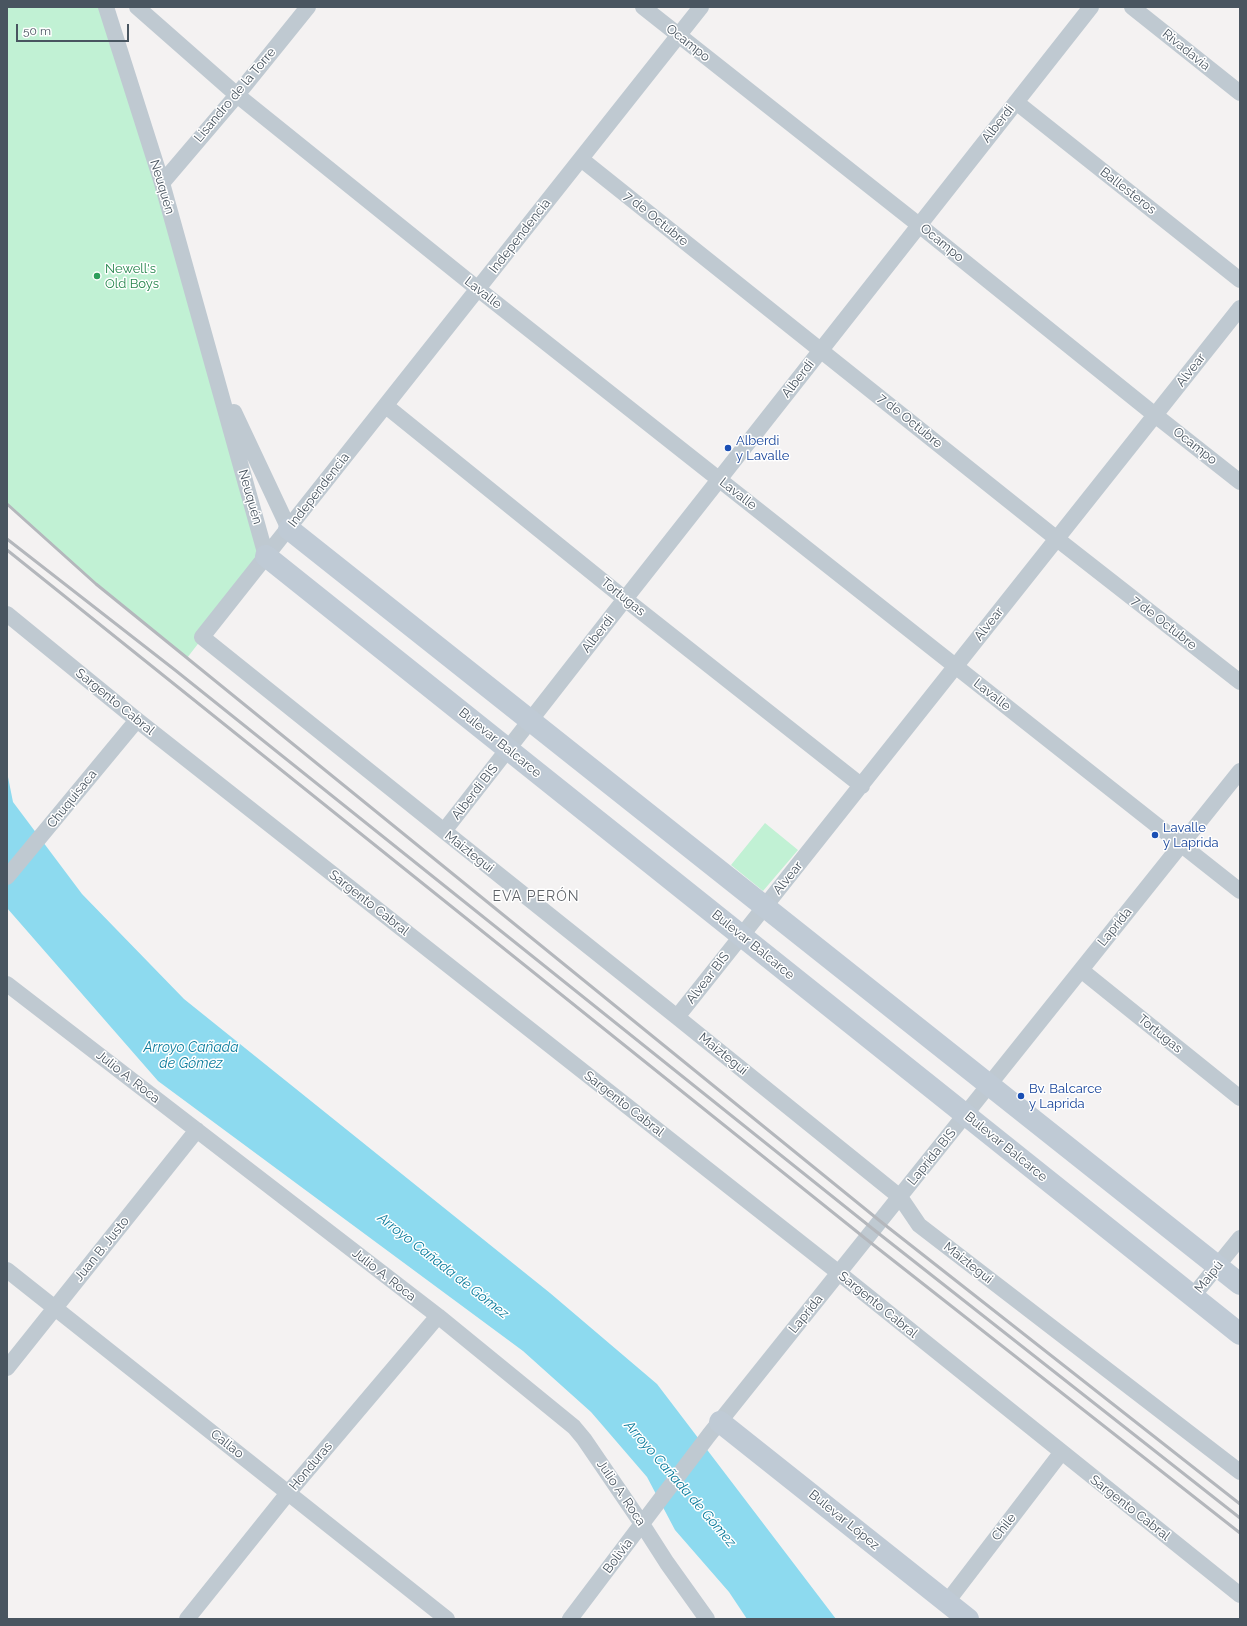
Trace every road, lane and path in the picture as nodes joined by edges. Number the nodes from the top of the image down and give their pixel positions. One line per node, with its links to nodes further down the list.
1 (106, 7): 13 (street, Neuquén)
2 (137, 7): 10 (street, Lavalle)
3 (308, 7): 10 (street, Lisandro de la Torre)
4 (643, 7): 8 (street, Ocampo)
5 (701, 7): 8 (street, Independencia)
6 (1091, 7): 11 (street, Alberdi)
7 (1132, 7): 9 (street, Rivadavia)
8 (678, 35): 12 (street, Independencia); 14 (street, Ocampo)
9 (1240, 93)
10 (237, 95): 13 (street, Lisandro de la Torre); 16 (street, Lavalle)
11 (1016, 102): 14 (street, Alberdi); 15 (street, Ballesteros)
12 (581, 159): 16 (street, Independencia); 18 (street, 7 de Octubre)
13 (162, 183): 19 (street, Neuquén)
14 (920, 225): 18 (street, Alberdi); 21 (street, Ocampo)
15 (1240, 280)
16 (478, 289): 20 (street, Independencia); 22 (street, Lavalle)
17 (1240, 308): 21 (street, Alvear)
18 (821, 350): 22 (street, Alberdi); 25 (street, 7 de Octubre)
19 (214, 369): 24 (street, Neuquén); 26 (street, Neuquén)
20 (386, 406): 24 (street, Independencia); 27 (street, Tortugas)
21 (1155, 415): 23 (street, Ocampo); 25 (street, Alvear)
22 (720, 479): 27 (street, Alberdi); 30 (street, Lavalle)
23 (1240, 482)
24 (289, 529): 26 (street, Independencia); 33 (main road)
25 (1057, 539): 30 (street, Alvear); 31 (street, 7 de Octubre)
26 (265, 557): 29 (street, Independencia); 34 (main road, Bulevar Balcarce)
27 (625, 598): 33 (street, Alberdi); 36 (street, Tortugas)
28 (7, 614): 32 (street, Sargento Cabral)
29 (202, 637): 37 (street, Maiztegui)
30 (955, 667): 36 (street, Alvear); 38 (street, Lavalle)
31 (1240, 682)
32 (137, 720): 39 (street, Chuquisaca); 54 (street, Sargento Cabral)
33 (530, 721): 34 (street, Alberdi); 41 (main road)
34 (507, 750): 37 (street, Alberdi BIS); 42 (main road, Bulevar Balcarce)
35 (1240, 771): 38 (street, Laprida)
36 (862, 786): 41 (street, Alvear)
37 (444, 831): 45 (street, Maiztegui)
38 (1182, 844): 40 (street, Lavalle); 43 (street, Laprida)
39 (7, 877)
40 (1240, 891)
41 (765, 906): 42 (street, Alvear); 46 (main road)
42 (740, 938): 45 (street, Alvear BIS); 48 (main road, Bulevar Balcarce)
43 (1081, 970): 46 (street, Laprida); 47 (street, Tortugas)
44 (7, 984): 49 (street, Julio A. Roca)
45 (678, 1017): 50 (street, Maiztegui)
46 (990, 1084): 48 (street, Laprida BIS); 52 (main road)
47 (1240, 1098)
48 (965, 1114): 50 (street, Laprida BIS); 56 (main road, Bulevar Balcarce)
49 (197, 1130): 57 (street, Juan B. Justo); 58 (street, Julio A. Roca)
50 (902, 1195): 54 (street, Laprida); 63 (street, Maiztegui)
51 (1240, 1238): 52 (street, Maipú)
52 (1218, 1266): 55 (main road); 56 (street, Maipú)
53 (7, 1270): 57 (street, Callao)
54 (839, 1273): 61 (street, Laprida); 62 (street, Sargento Cabral)
55 (1240, 1284)
56 (1193, 1296): 59 (main road, Bulevar Balcarce)
57 (55, 1308): 60 (street, Juan B. Justo); 64 (street, Callao)
58 (438, 1316): 64 (street, Honduras); 65 (street, Julio A. Roca)
59 (1240, 1334)
60 (7, 1368)
61 (715, 1428): 65 (street, Bolivia); 67 (main road, Bulevar López)
62 (1062, 1453): 66 (street, Sargento Cabral); 67 (street, Chile)
63 (1240, 1472)
64 (288, 1493): 68 (street, Honduras); 69 (street, Callao)
65 (642, 1524): 70 (street, Bolivia); 71 (street, Julio A. Roca)
66 (1240, 1595)
67 (946, 1602): 72 (main road, Bulevar López)
68 (187, 1619)
69 (447, 1619)
70 (570, 1619)
71 (707, 1619)
72 (968, 1619)

